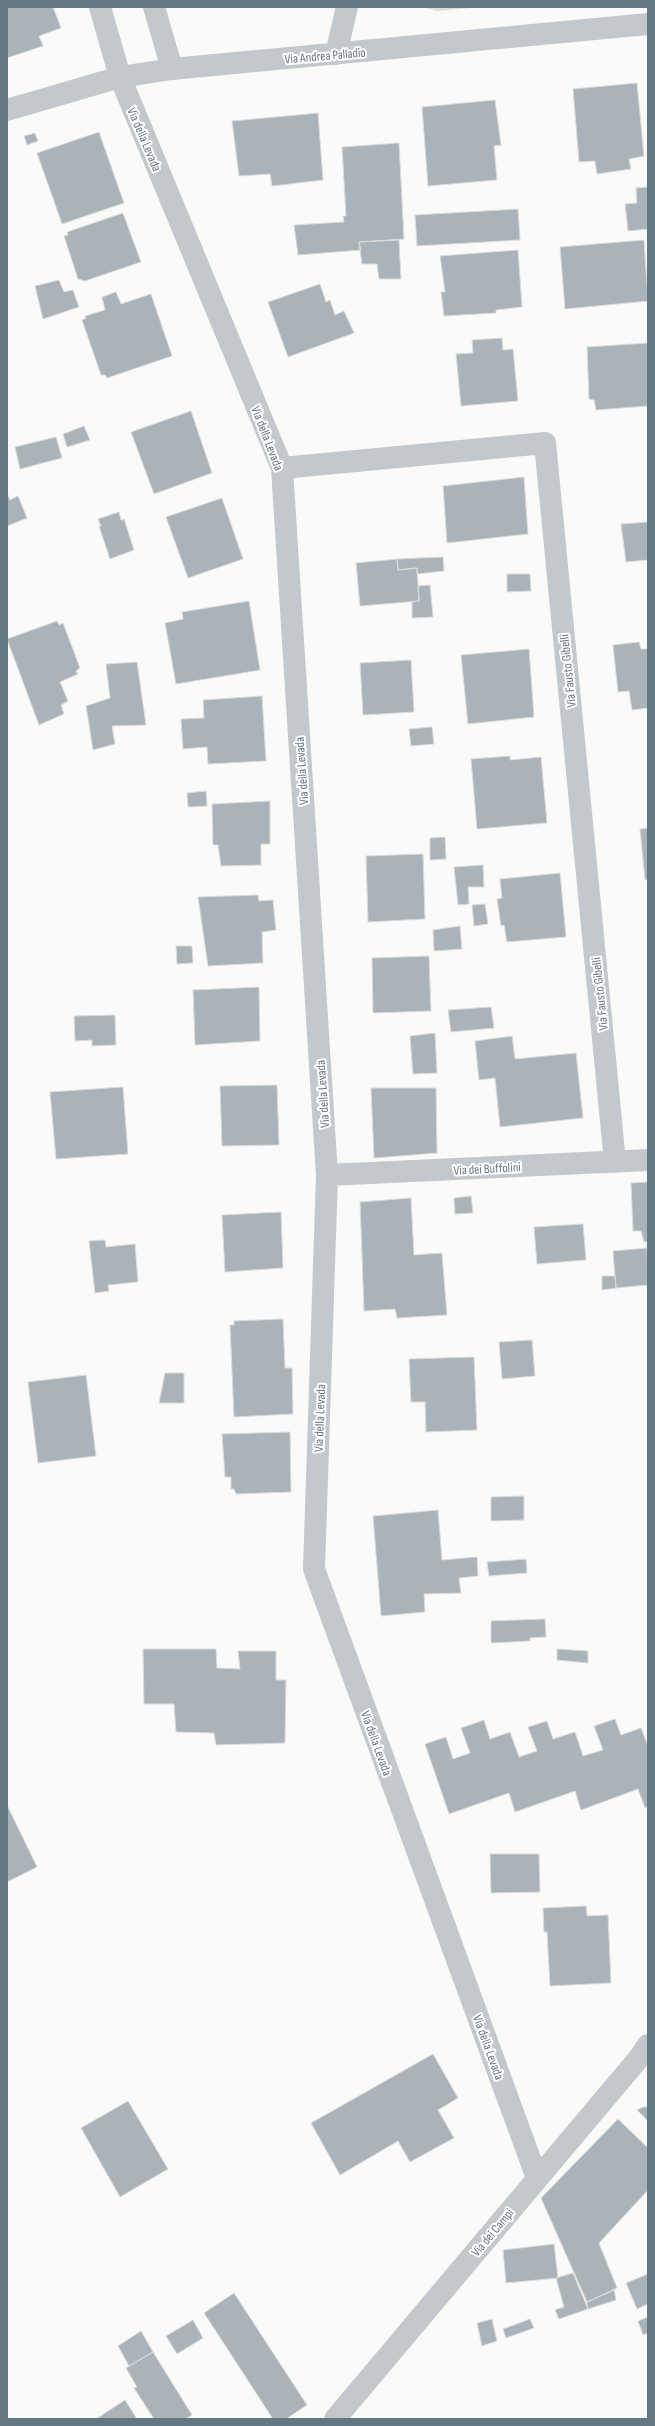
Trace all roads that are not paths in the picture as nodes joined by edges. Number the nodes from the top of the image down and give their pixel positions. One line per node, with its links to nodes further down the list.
1 (100, 7): 7 (street, Via della Levada)
2 (154, 7): 6 (street)
3 (347, 7): 5 (street)
4 (648, 24): 5 (street, Via Andrea Palladio)
5 (336, 54): 6 (street, Via Andrea Palladio)
6 (172, 69): 7 (street, Via Andrea Palladio)
7 (120, 77): 8 (street, Via Andrea Palladio); 9 (street, Via della Levada)
8 (7, 110)
9 (282, 468): 11 (street, Via Fausto Gibelli); 12 (street, Via della Levada)
10 (648, 1160): 11 (street, Via dei Buffolini)
11 (615, 1162): 12 (street, Via dei Buffolini)
12 (327, 1175): 14 (street, Via della Levada)
13 (648, 2045): 14 (street, Via dei Campi)
14 (538, 2178): 15 (street, Via dei Campi)
15 (335, 2419)

